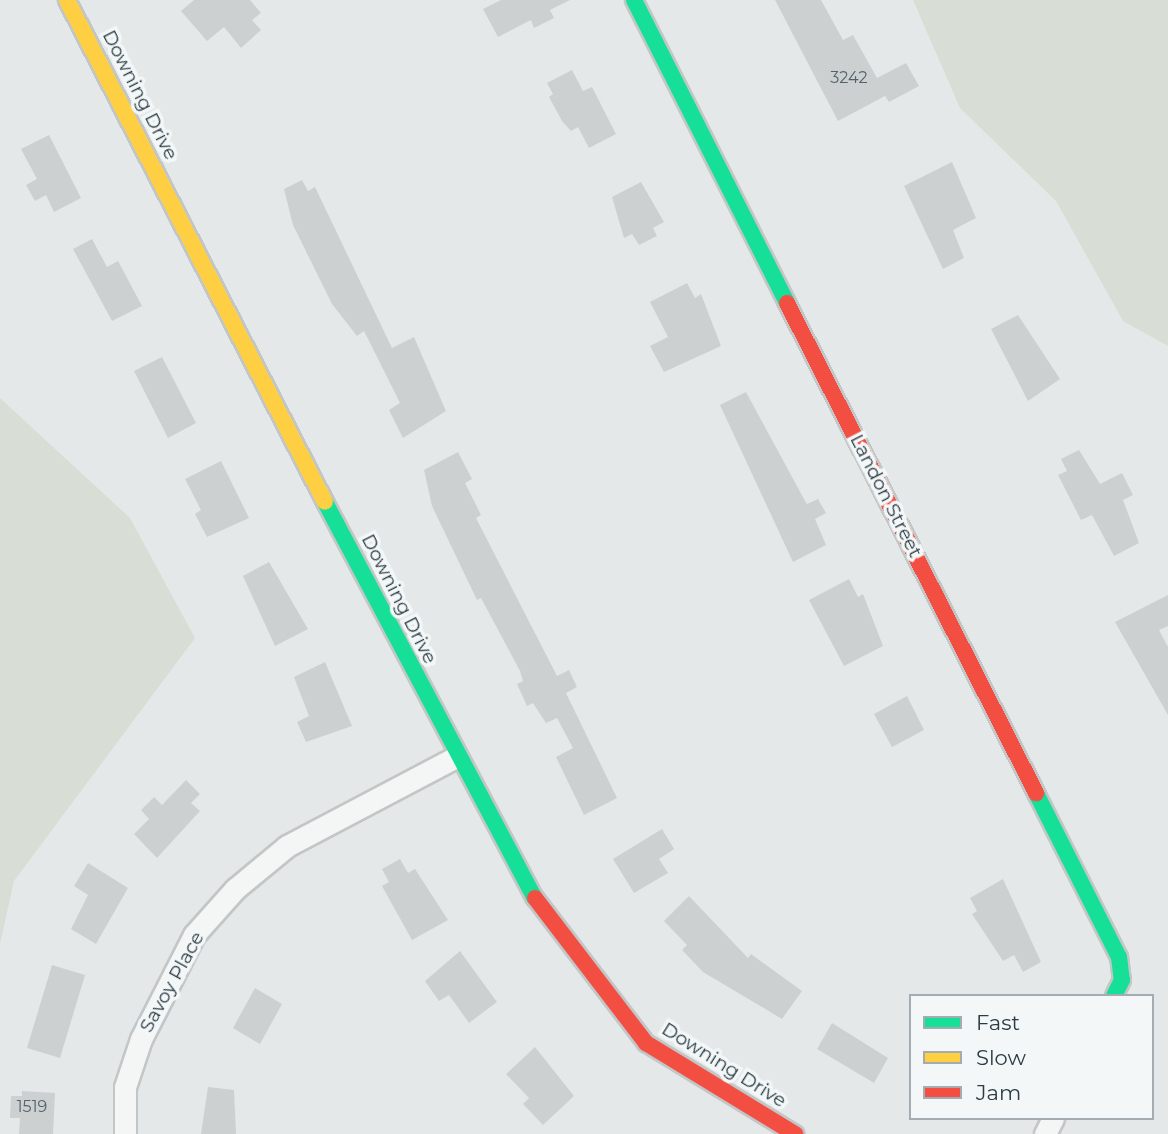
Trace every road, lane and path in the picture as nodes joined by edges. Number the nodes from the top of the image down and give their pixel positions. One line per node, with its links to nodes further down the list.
1 (67, 0): 3 (street, Downing Drive)
2 (634, 0): 4 (street, Landon Street)
3 (456, 757): 5 (street, Savoy Place); 6 (street, Downing Drive)
4 (1115, 994)
5 (125, 1134)
6 (794, 1134)

